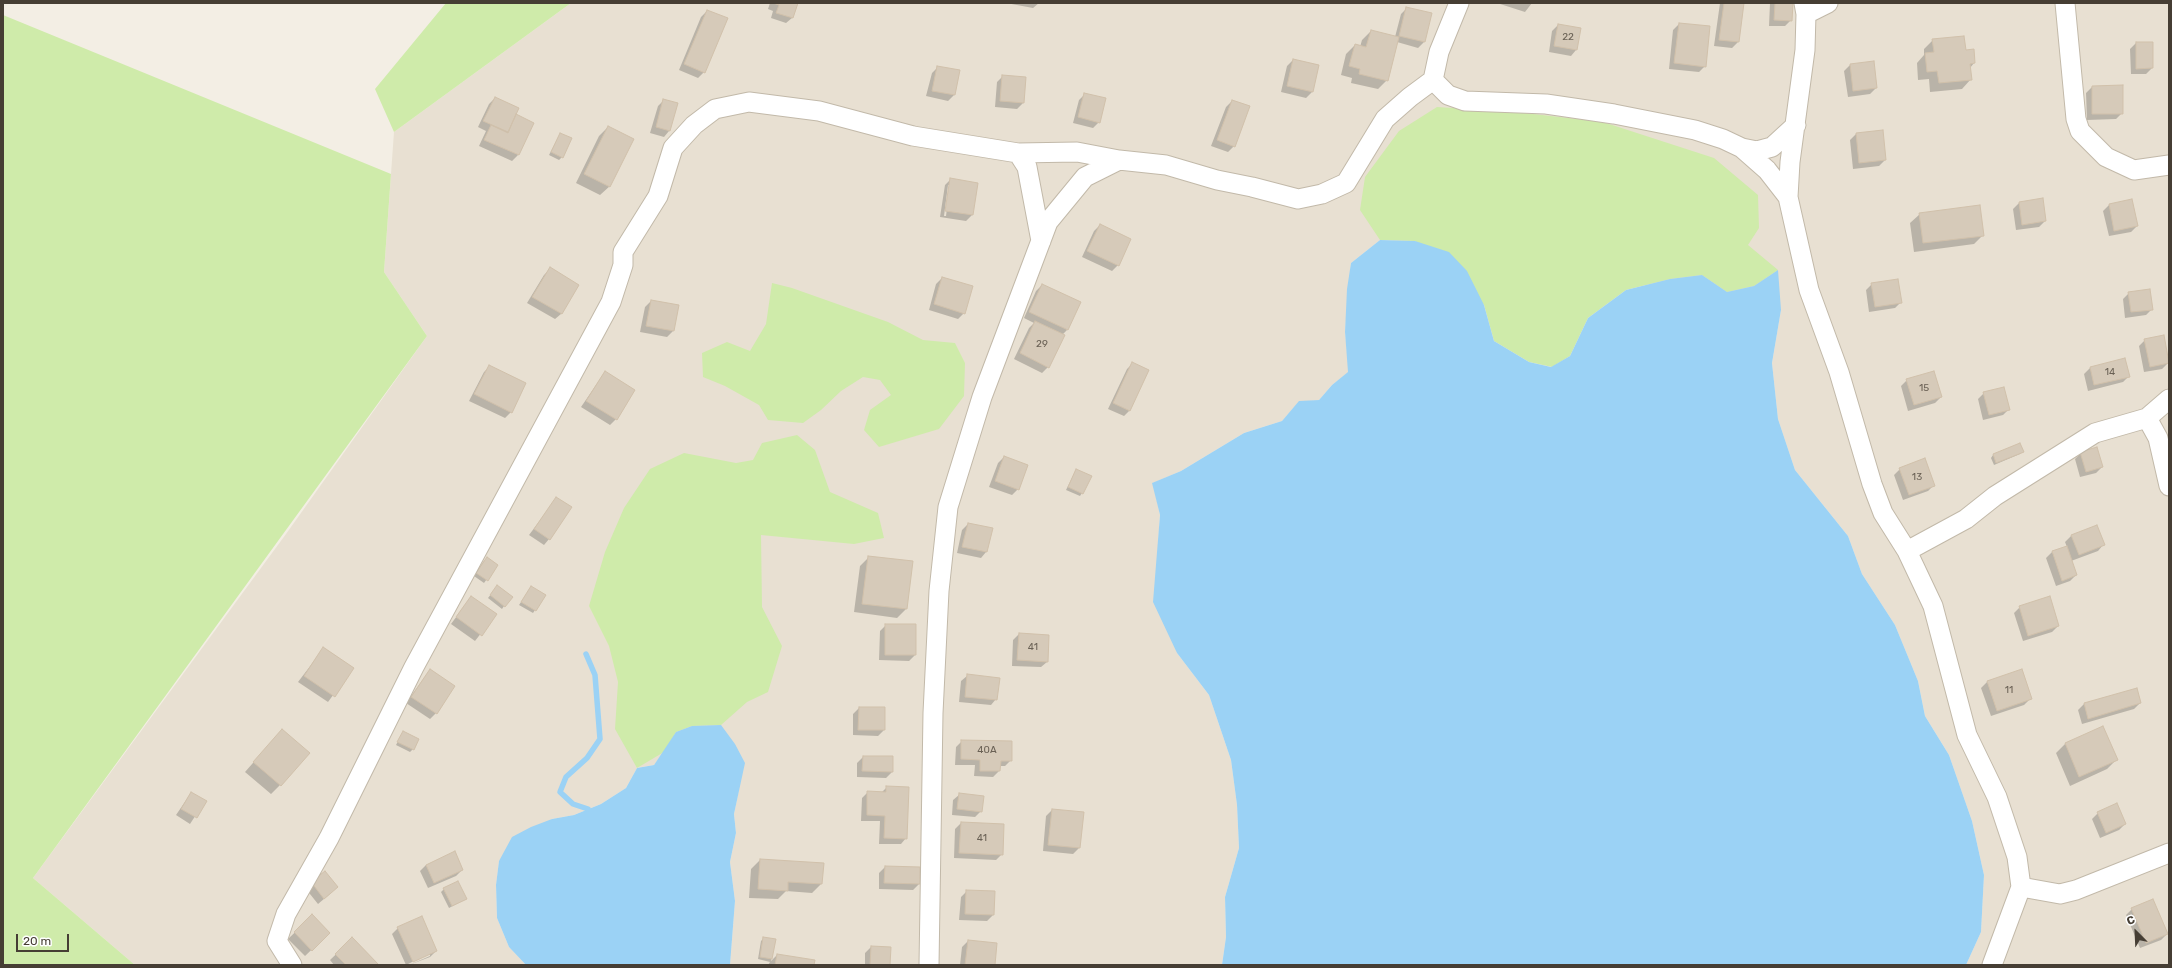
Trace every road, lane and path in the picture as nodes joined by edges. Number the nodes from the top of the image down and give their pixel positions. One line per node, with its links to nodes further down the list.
1 (1459, 3): 5 (street)
2 (1828, 3): 4 (street)
3 (2065, 3): 10 (street)
4 (1805, 8): 6 (street)
5 (1433, 80): 7 (street); 9 (street)
6 (1796, 125): 7 (street); 11 (street)
7 (1742, 148): 11 (street)
8 (1018, 153): 9 (street); 12 (street); 19 (street)
9 (1119, 160): 12 (street)
10 (2169, 165)
11 (1788, 197): 16 (street)
12 (1041, 241): 20 (street)
13 (2169, 399): 14 (street)
14 (2147, 418): 15 (street); 16 (street)
15 (2169, 486)
16 (1907, 551): 18 (street)
17 (2169, 853): 18 (street)
18 (2021, 886): 21 (street)
19 (292, 965)
20 (929, 965)
21 (1992, 965)

